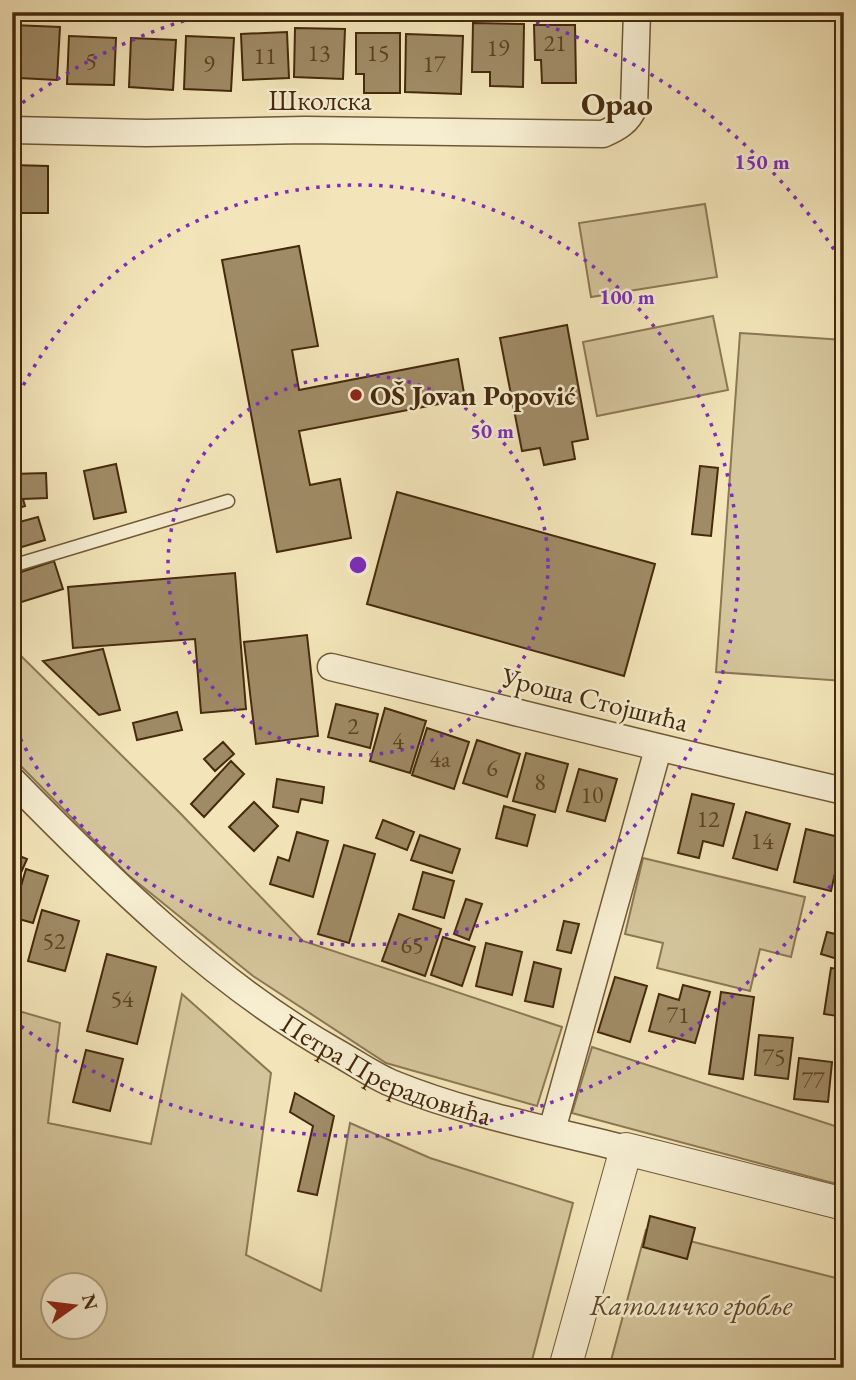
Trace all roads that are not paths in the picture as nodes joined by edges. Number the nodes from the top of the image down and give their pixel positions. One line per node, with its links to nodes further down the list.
1 (637, 12): 2 (street, Школска)
2 (12, 130)
3 (228, 501): 4 (lane)
4 (12, 566)
5 (331, 667): 6 (street, Уроша Стојшића)
6 (658, 749): 8 (street, Уроша Стојшића); 9 (street)
7 (12, 780): 9 (street, Петра Прерадовића)
8 (844, 791)
9 (552, 1130): 10 (street, Петра Прерадовића)
10 (626, 1149): 11 (street, Петра Прерадовића); 12 (street)
11 (844, 1204)
12 (565, 1368)

